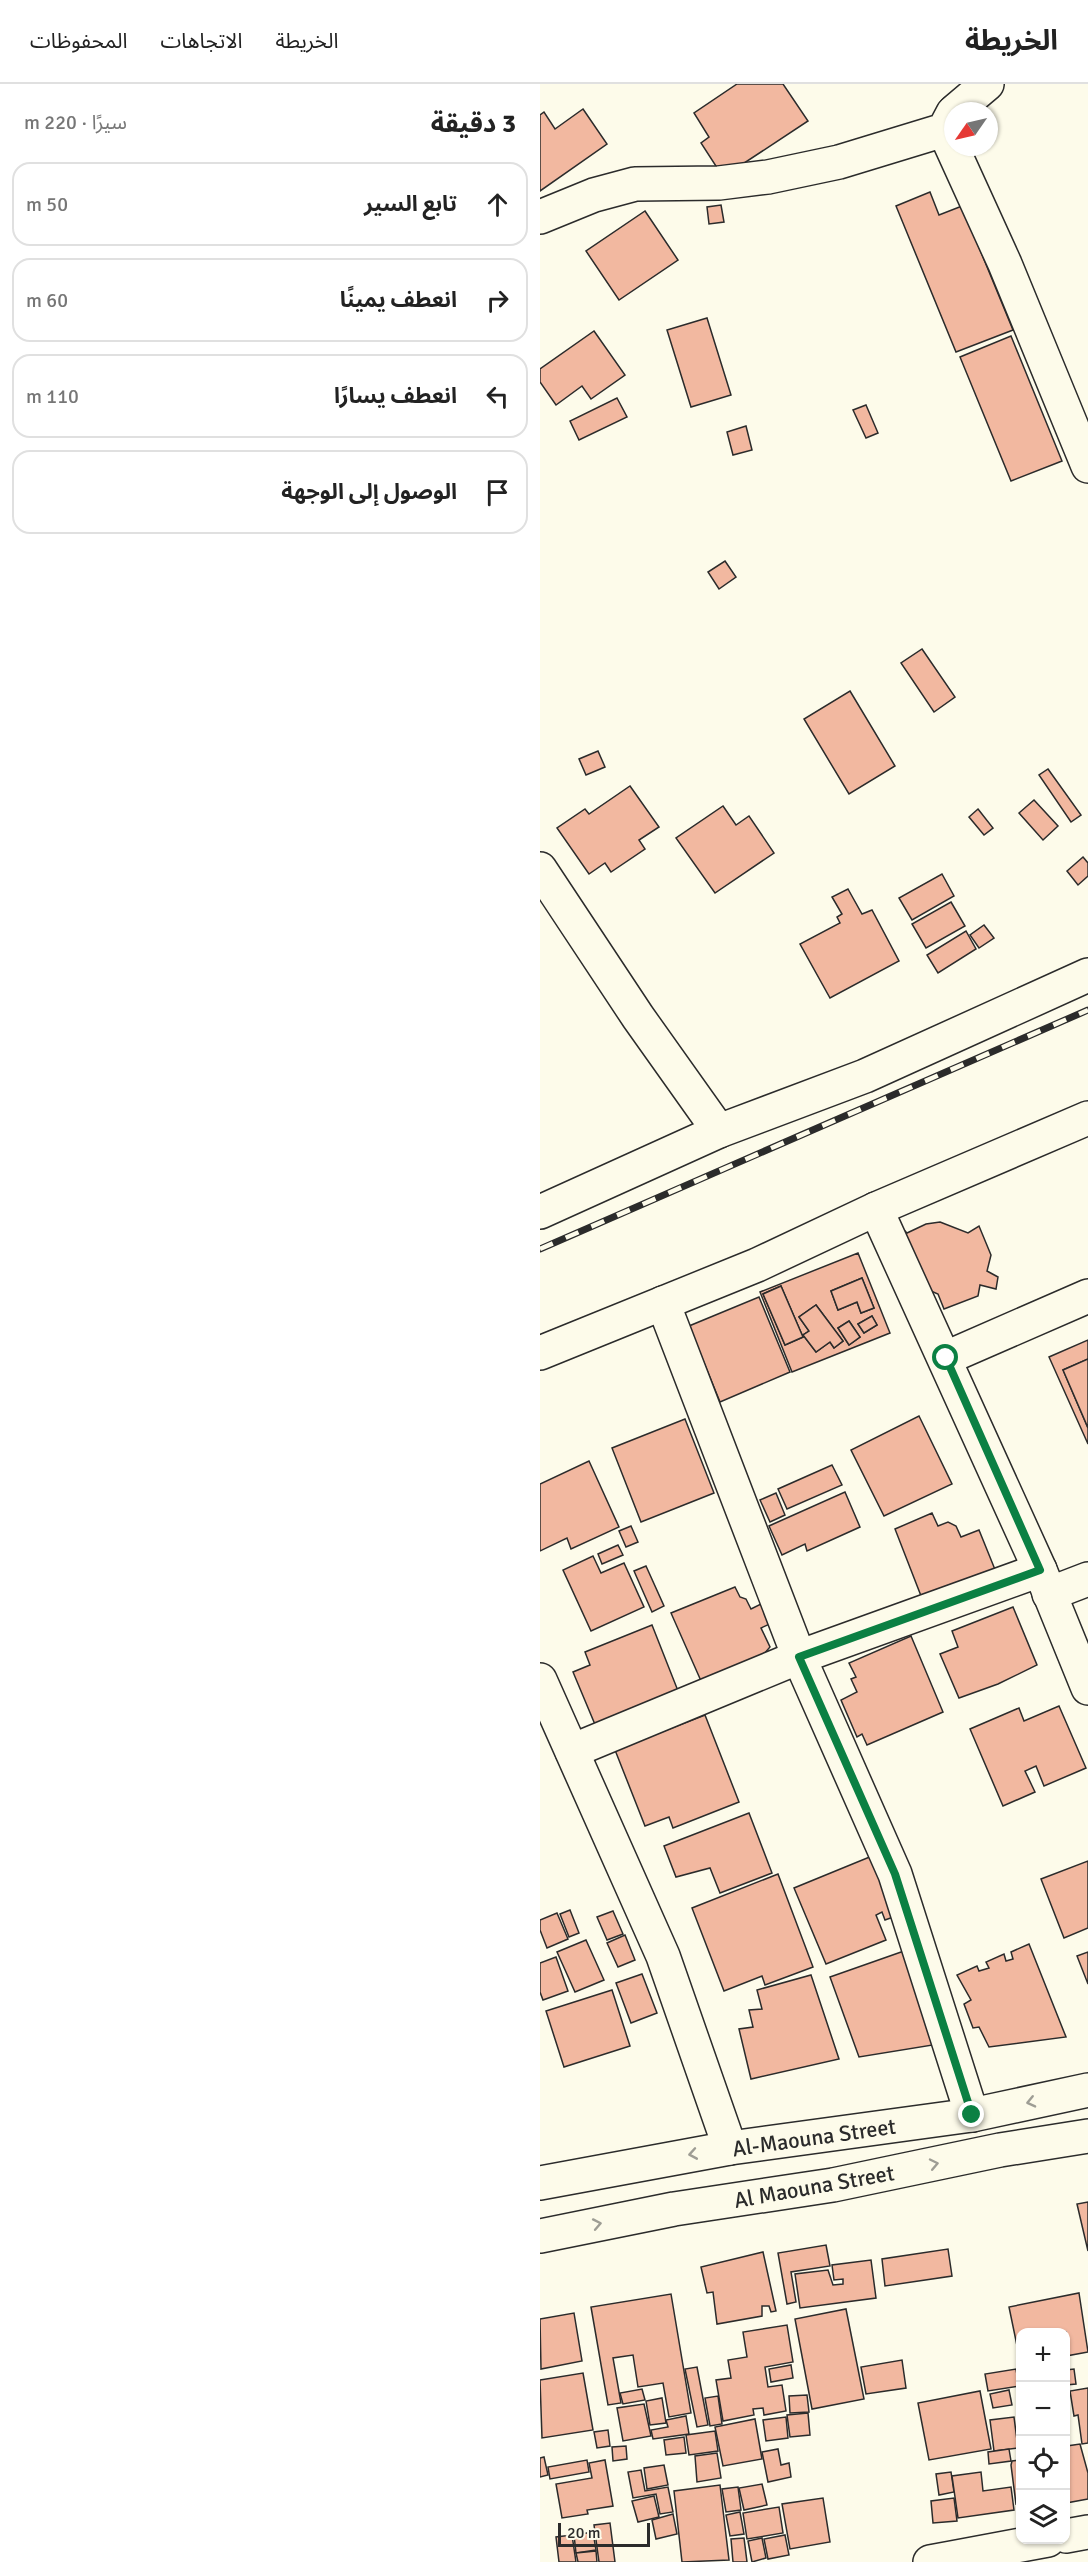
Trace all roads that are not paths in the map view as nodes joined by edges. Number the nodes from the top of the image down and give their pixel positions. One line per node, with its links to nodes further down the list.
1 (987, 84): 2 (main road)
2 (968, 102)
3 (944, 121): 5 (main road)
4 (965, 156): 6 (main road)
5 (540, 217)
6 (1088, 466)
7 (540, 869): 10 (main road)
8 (1088, 975): 10 (main road)
9 (1088, 1118): 11 (main road)
10 (719, 1131): 12 (main road)
11 (876, 1209): 14 (main road); 16 (main road)
12 (540, 1212)
13 (1088, 1296): 16 (main road)
14 (663, 1303): 15 (main road); 19 (main road)
15 (540, 1353)
16 (946, 1358): 18 (main road)
17 (1088, 1579): 18 (main road)
18 (1045, 1582): 19 (main road); 20 (main road)
19 (799, 1657): 22 (main road); 24 (main road)
20 (1088, 1688)
21 (543, 1698): 22 (main road)
22 (572, 1751): 26 (main road)
23 (1088, 2090): 24 (main road, Al-Maouna Street, one-way to 24)
24 (972, 2115): 26 (main road, Al-Maouna Street)
25 (1088, 2136): 28 (main road, Al Maouna Street, one-way to 25)
26 (730, 2148): 27 (main road, Al-Maouna Street, one-way to 27)
27 (540, 2183)
28 (540, 2236)
29 (1088, 2532): 30 (main road)
30 (1070, 2535)
31 (1027, 2544): 32 (main road)
32 (930, 2562)

